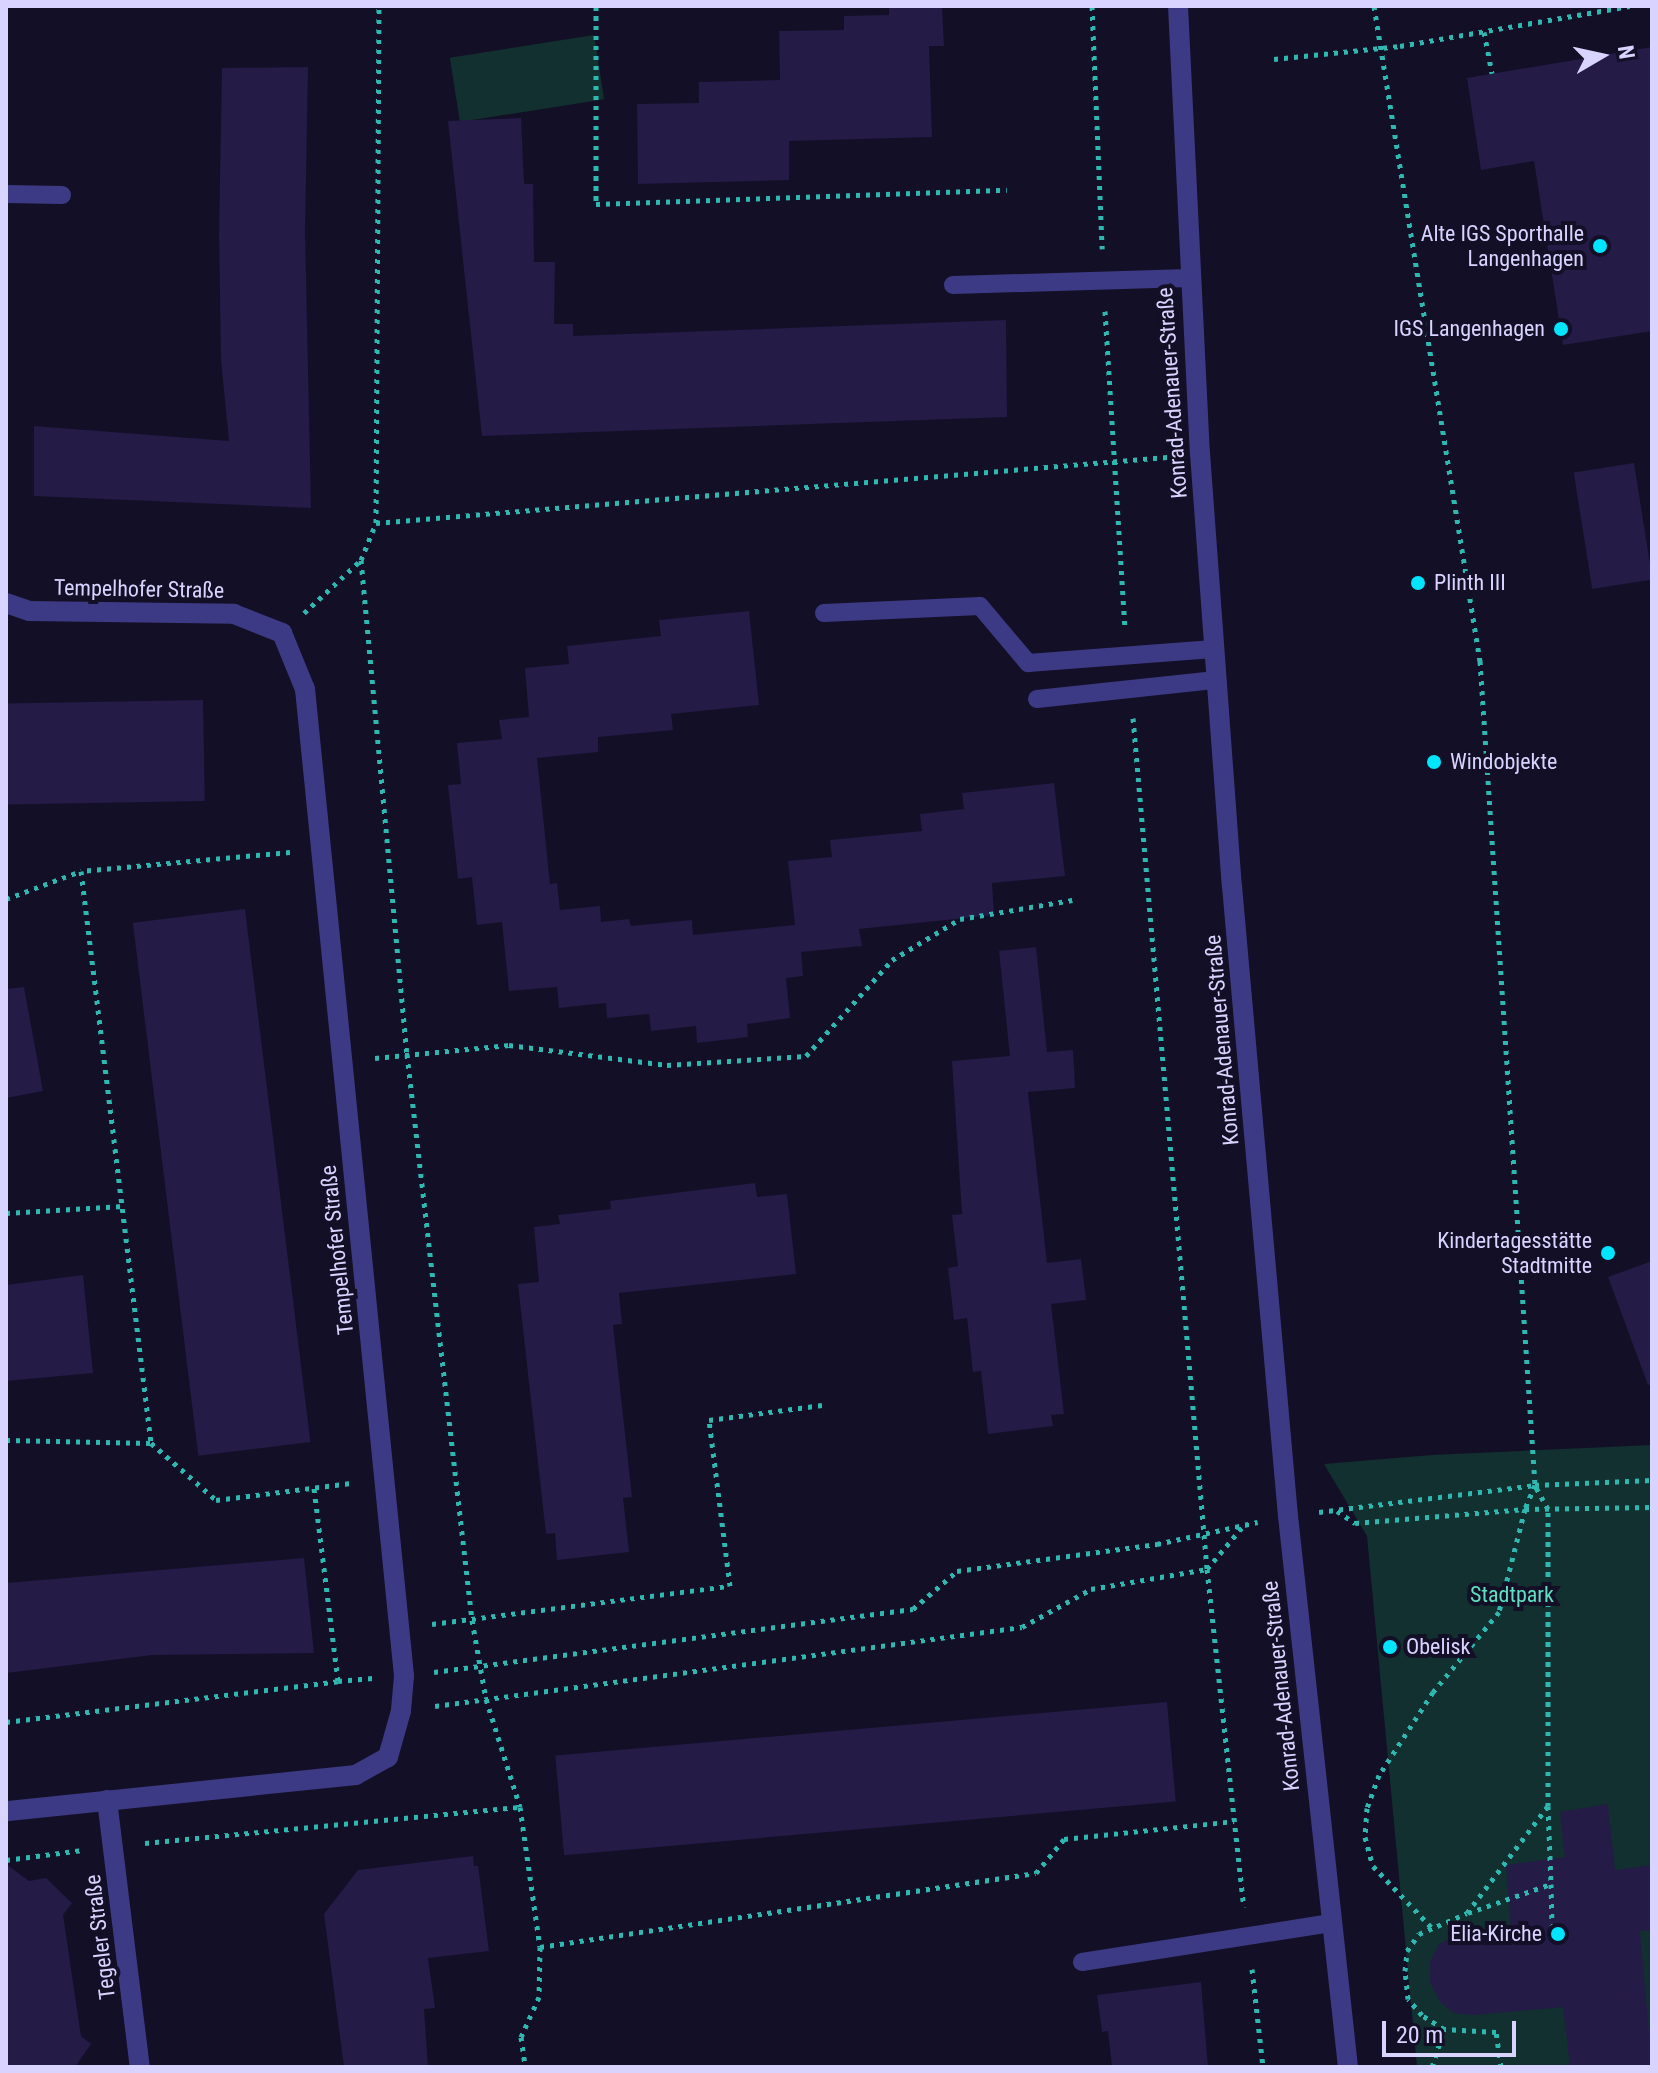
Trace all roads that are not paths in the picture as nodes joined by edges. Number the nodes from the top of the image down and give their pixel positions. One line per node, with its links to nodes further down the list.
1 (1178, 6): 4 (street, Konrad-Adenauer-Straße)
2 (6, 194): 3 (lane)
3 (62, 195)
4 (1189, 278): 5 (lane); 8 (street, Konrad-Adenauer-Straße)
5 (953, 285)
6 (6, 603): 11 (street, Tempelhofer Straße)
7 (824, 613): 8 (lane)
8 (1213, 649): 9 (street, Konrad-Adenauer-Straße)
9 (1216, 680): 10 (lane); 13 (street, Konrad-Adenauer-Straße)
10 (1037, 699)
11 (107, 1800): 12 (street, Tempelhofer Straße); 15 (street, Tegeler Straße)
12 (6, 1811)
13 (1331, 1923): 14 (lane); 16 (street, Konrad-Adenauer-Straße)
14 (1082, 1962)
15 (140, 2067)
16 (1348, 2067)

